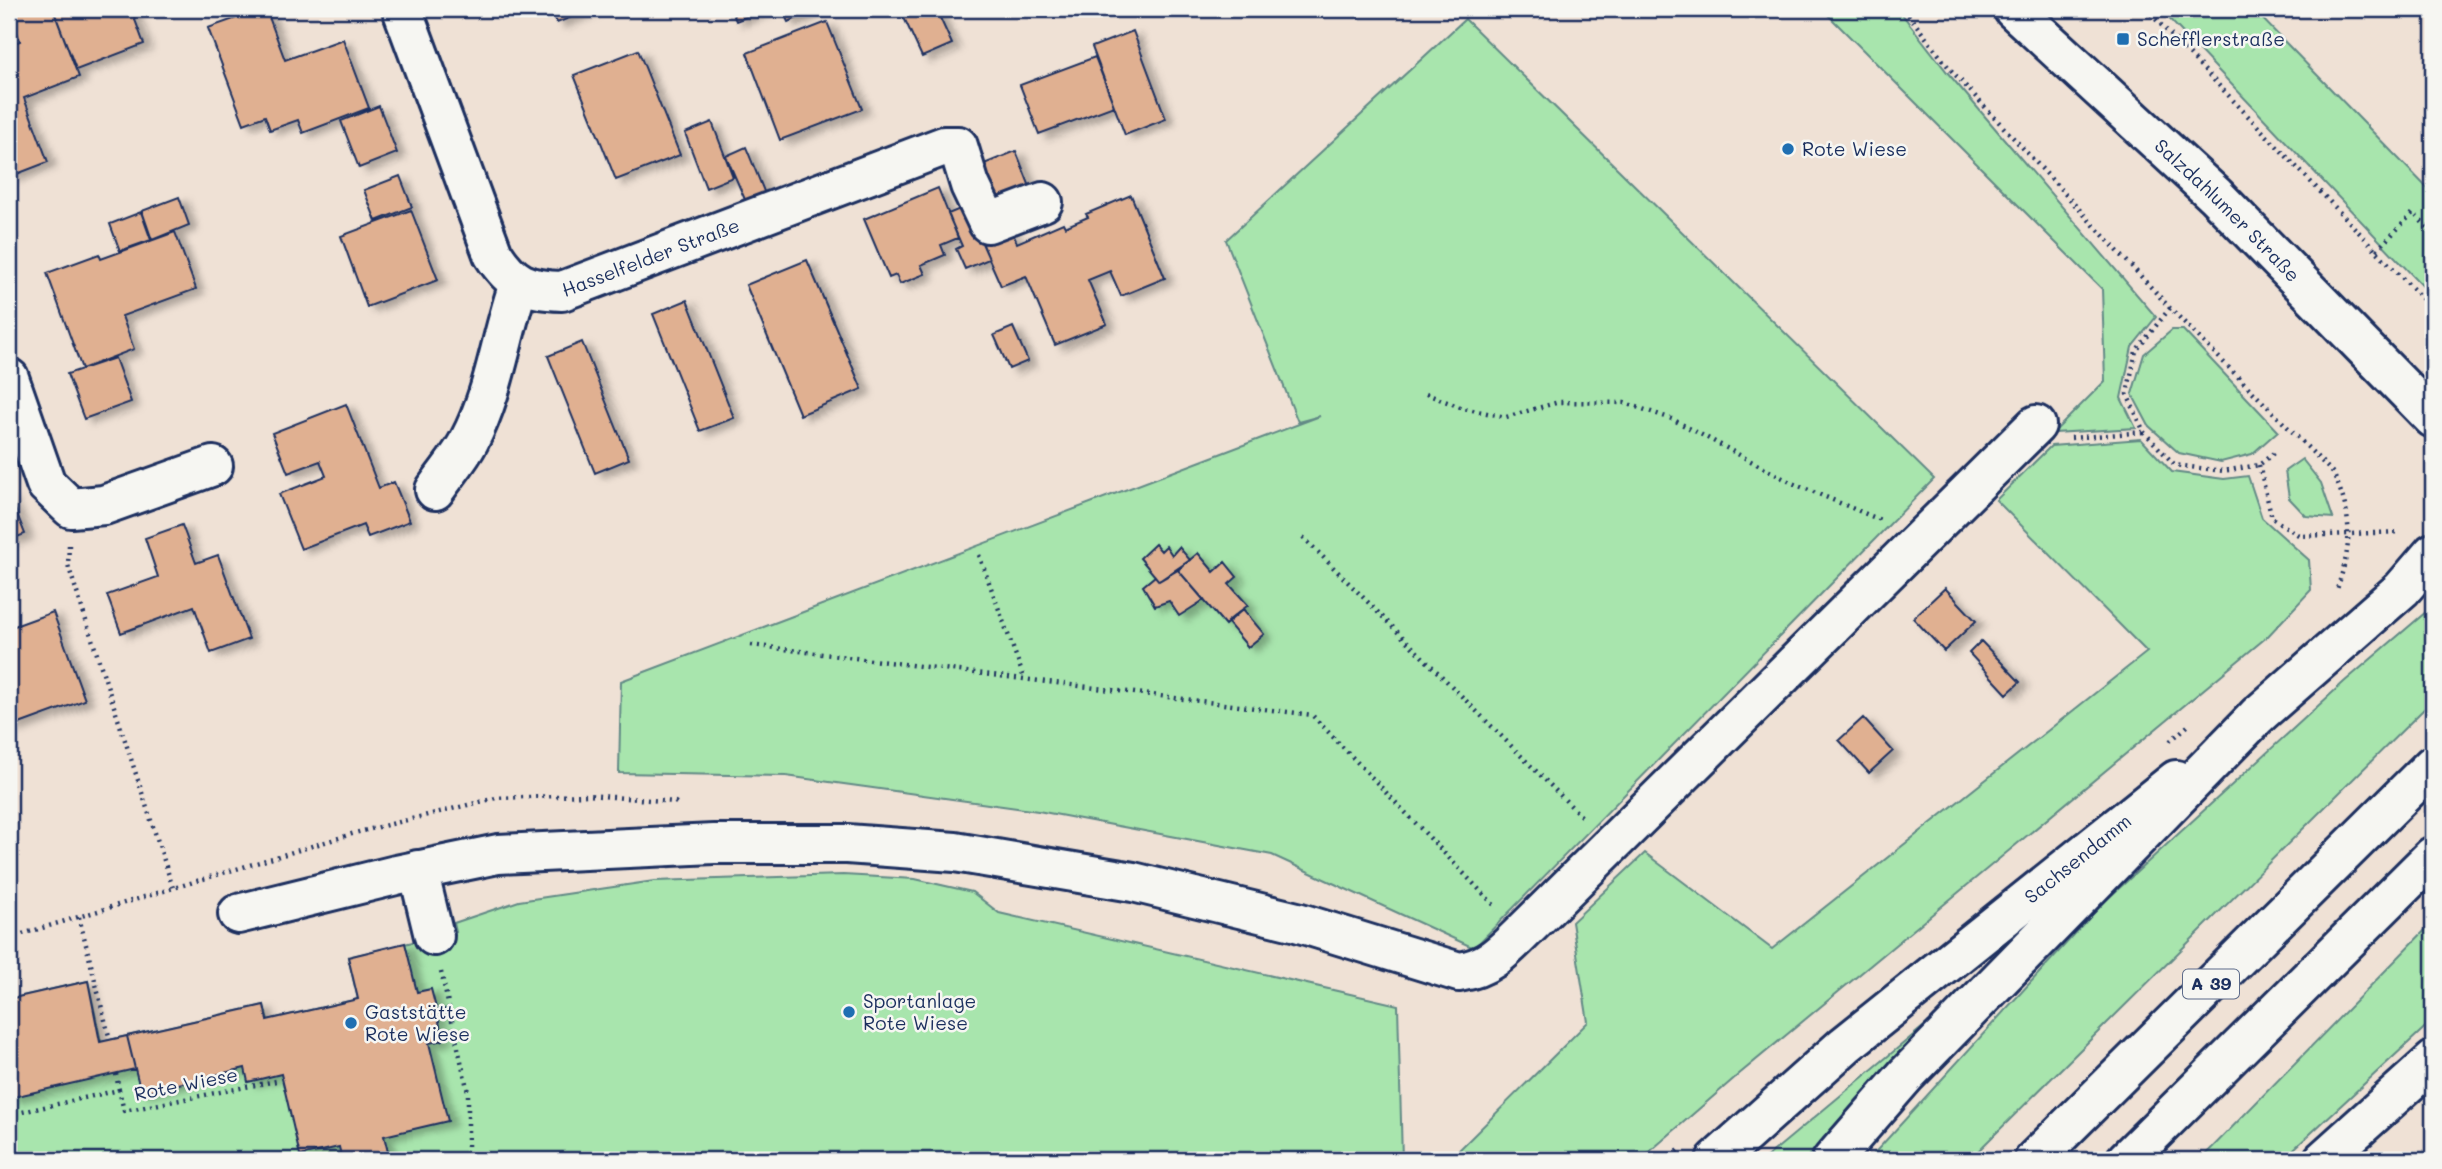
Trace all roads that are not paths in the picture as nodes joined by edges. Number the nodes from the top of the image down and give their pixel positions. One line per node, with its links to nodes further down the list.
1 (402, 9): 4 (main road)
2 (2013, 9): 6 (main road, Salzdahlumer Straße)
3 (1043, 202): 4 (main road, Hasselfelder Straße)
4 (519, 284): 9 (main road)
5 (9, 379): 8 (main road)
6 (2433, 418)
7 (2036, 425): 14 (main road)
8 (213, 466)
9 (435, 491)
10 (2422, 545): 11 (main road, Sachsendamm)
11 (2258, 715): 18 (main road, Sachsendamm); 19 (main road)
12 (2433, 765): 20 (main road, A 39)
13 (2433, 856): 21 (main road)
14 (418, 870): 15 (main road); 16 (main road)
15 (237, 914)
16 (434, 936)
17 (2433, 1061): 22 (main road)
18 (1716, 1160)
19 (1832, 1160)
20 (2034, 1160)
21 (2126, 1160)
22 (2323, 1160)

